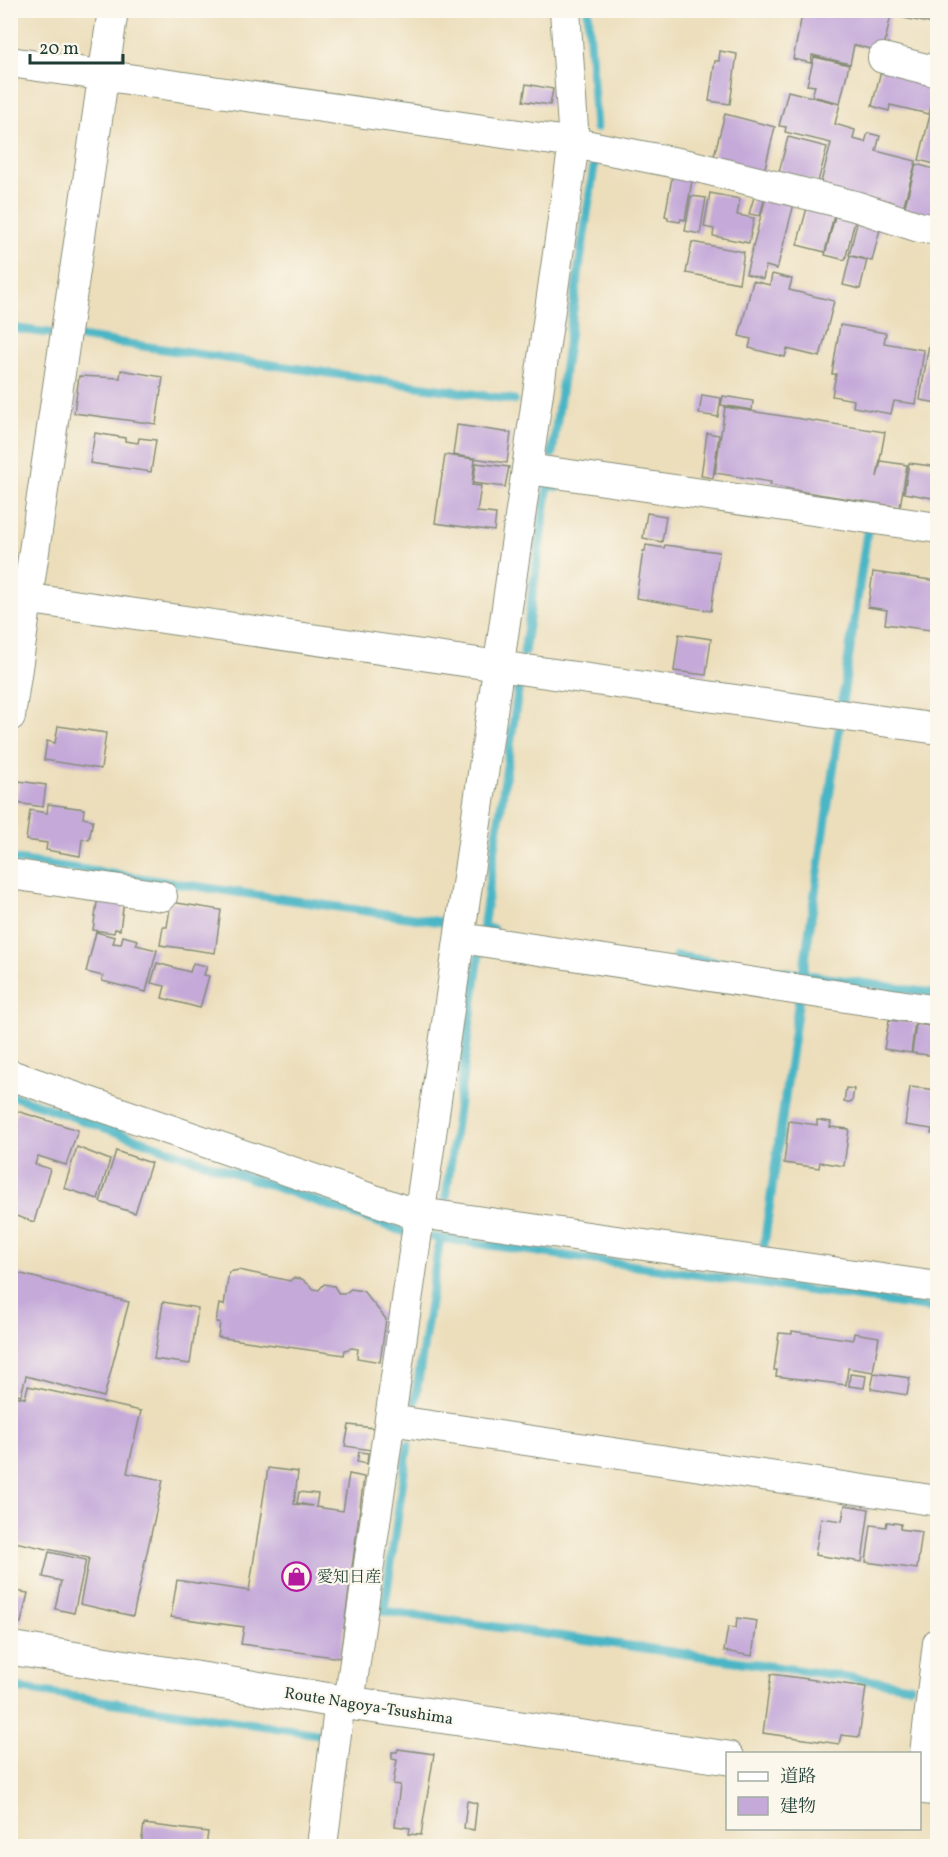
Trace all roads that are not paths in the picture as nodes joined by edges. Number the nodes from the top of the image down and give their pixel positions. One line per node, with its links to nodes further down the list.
1 (113, 10): 6 (street)
2 (565, 10): 7 (street)
3 (883, 58): 5 (street)
4 (10, 62): 6 (street)
5 (938, 72)
6 (103, 75): 7 (street); 11 (street)
7 (574, 143): 8 (street); 9 (street)
8 (938, 230)
9 (528, 469): 10 (street); 12 (street)
10 (938, 528)
11 (19, 597): 12 (street); 13 (street)
12 (500, 665): 14 (street); 17 (street)
13 (10, 716)
14 (938, 729)
15 (10, 874): 16 (street)
16 (162, 896)
17 (460, 938): 18 (street); 20 (street)
18 (938, 1011)
19 (10, 1075): 20 (street)
20 (420, 1213): 21 (street); 22 (street)
21 (938, 1287)
22 (390, 1420): 23 (street); 26 (street)
23 (938, 1500)
24 (938, 1643): 28 (street)
25 (10, 1648): 26 (main road, Route Nagoya-Tsushima)
26 (344, 1702): 27 (main road, Route Nagoya-Tsushima); 29 (street)
27 (726, 1758)
28 (926, 1788)
29 (322, 1846)

